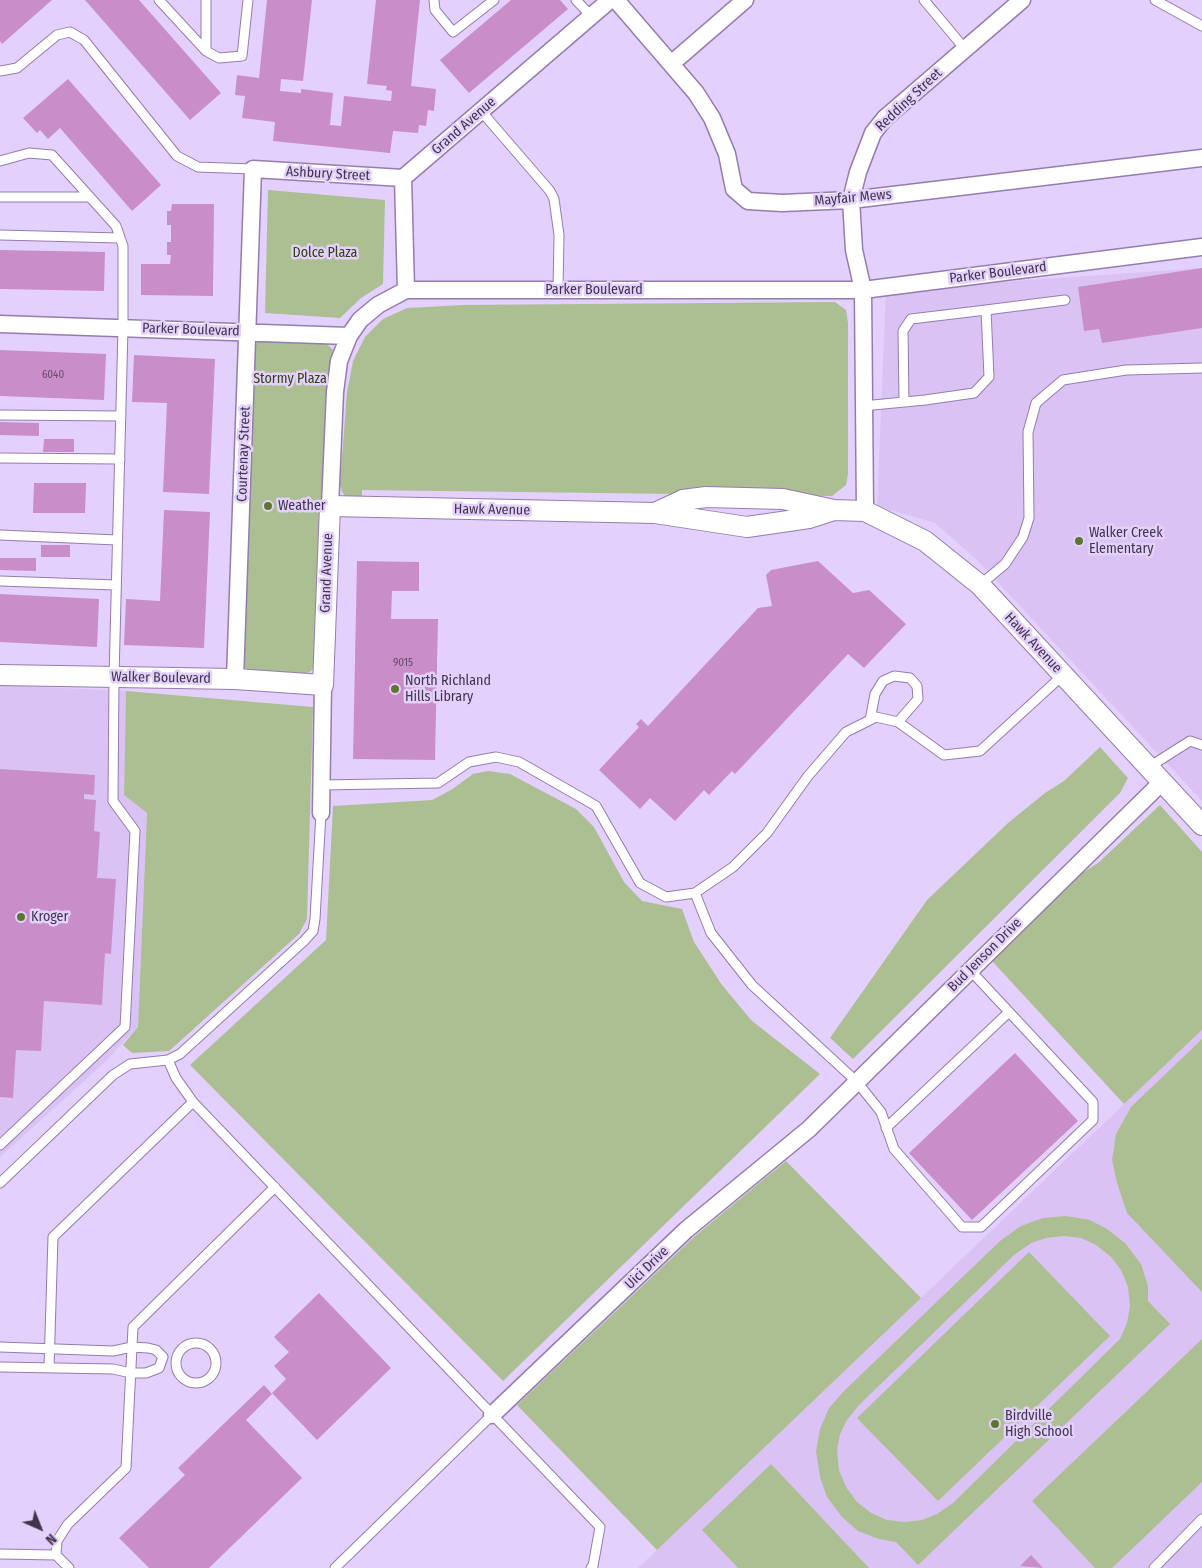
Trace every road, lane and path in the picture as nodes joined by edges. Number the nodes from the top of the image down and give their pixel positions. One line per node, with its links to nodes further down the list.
1 (159, 0): 16 (lane)
2 (206, 0): 16 (lane)
3 (248, 0): 16 (lane)
4 (494, 0): 12 (lane)
5 (576, 0): 13 (lane)
6 (610, 0): 13 (street, Grand Avenue)
7 (616, 0): 17 (street, Mayfair Mews)
8 (745, 0): 17 (street)
9 (924, 0): 15 (lane)
10 (1022, 0): 15 (street, Redding Street)
11 (1155, 0): 14 (lane)
12 (435, 1)
13 (591, 16): 19 (street, Grand Avenue)
14 (1202, 26)
15 (965, 49): 26 (street, Redding Street)
16 (206, 51)
17 (670, 64): 26 (street, Mayfair Mews)
18 (0, 71): 22 (lane)
19 (481, 111): 23 (street, Grand Avenue); 31 (lane)
20 (1202, 158): 26 (street, Mayfair Mews)
21 (0, 161): 25 (lane)
22 (253, 169): 23 (street, Ashbury Street); 37 (street, Courtenay Street)
23 (403, 178): 30 (street)
24 (0, 197): 25 (lane)
25 (90, 197): 28 (lane)
26 (851, 200): 32 (street, Redding Street)
27 (0, 235): 28 (lane)
28 (120, 238): 36 (lane)
29 (1202, 247): 32 (street, Parker Boulevard)
30 (406, 290): 31 (street, Parker Boulevard); 38 (street, Parker Boulevard)
31 (558, 290): 32 (street, Parker Boulevard)
32 (864, 290): 41 (street, Redding Street)
33 (1065, 300): 34 (lane)
34 (986, 310): 40 (lane); 40 (lane)
35 (0, 324): 36 (street, Parker Boulevard)
36 (124, 328): 37 (street, Parker Boulevard); 43 (lane)
37 (248, 332): 38 (street, Parker Boulevard); 58 (street, Courtenay Street)
38 (349, 336): 46 (street, Grand Avenue)
39 (1202, 368): 54 (lane)
40 (904, 402): 41 (lane)
41 (864, 406): 48 (street, Redding Street)
42 (0, 415): 43 (lane)
43 (121, 416): 45 (lane)
44 (0, 458): 45 (lane)
45 (120, 459): 51 (lane)
46 (330, 506): 49 (street, Hawk Avenue); 59 (street, Grand Avenue)
47 (834, 510): 48 (street, Hawk Avenue); 49 (street, Hawk Avenue); 49 (street, Hawk Avenue)
48 (865, 511): 54 (street, Hawk Avenue)
49 (655, 513)
50 (0, 535): 51 (lane)
51 (117, 540): 53 (lane)
52 (0, 581): 53 (lane)
53 (116, 584): 57 (lane)
54 (980, 585): 56 (street, Hawk Avenue)
55 (0, 675): 57 (street, Walker Boulevard)
56 (1063, 675): 61 (lane); 63 (street, Hawk Avenue)
57 (114, 677): 58 (street, Walker Boulevard); 75 (lane)
58 (235, 679): 59 (street, Walker Boulevard)
59 (323, 686): 64 (street, Grand Avenue)
60 (870, 720): 61 (lane); 61 (lane); 67 (lane)
61 (898, 722)
62 (1202, 745): 63 (lane)
63 (1155, 774): 66 (street, Hawk Avenue); 68 (street, Bud Jenson Drive)
64 (322, 785): 65 (street, Grand Avenue); 67 (lane)
65 (321, 813): 70 (lane)
66 (1202, 824)
67 (695, 893): 71 (lane)
68 (970, 970): 69 (lane); 71 (street, Bud Jenson Drive)
69 (1009, 1012): 73 (lane); 73 (lane)
70 (168, 1060): 72 (lane); 76 (lane)
71 (857, 1082): 73 (lane); 74 (street, Bud Jenson Drive)
72 (193, 1102): 77 (lane); 80 (lane)
73 (886, 1128)
74 (809, 1129): 86 (street, Uici Drive)
75 (0, 1145)
76 (0, 1183)
77 (275, 1186): 79 (lane); 86 (lane)
78 (0, 1347): 80 (lane)
79 (132, 1347): 80 (lane); 81 (lane); 85 (lane)
80 (49, 1349): 84 (lane)
81 (162, 1359): 82 (lane); 85 (lane)
82 (176, 1360): 82 (lane)
83 (0, 1367): 84 (lane)
84 (49, 1368): 85 (lane)
85 (131, 1373): 89 (lane)
86 (492, 1415): 91 (lane); 92 (lane)
87 (1202, 1519): 93 (lane)
88 (0, 1554): 89 (lane)
89 (56, 1554): 90 (lane)
90 (69, 1568)
91 (334, 1568)
92 (591, 1568)
93 (1154, 1568)

